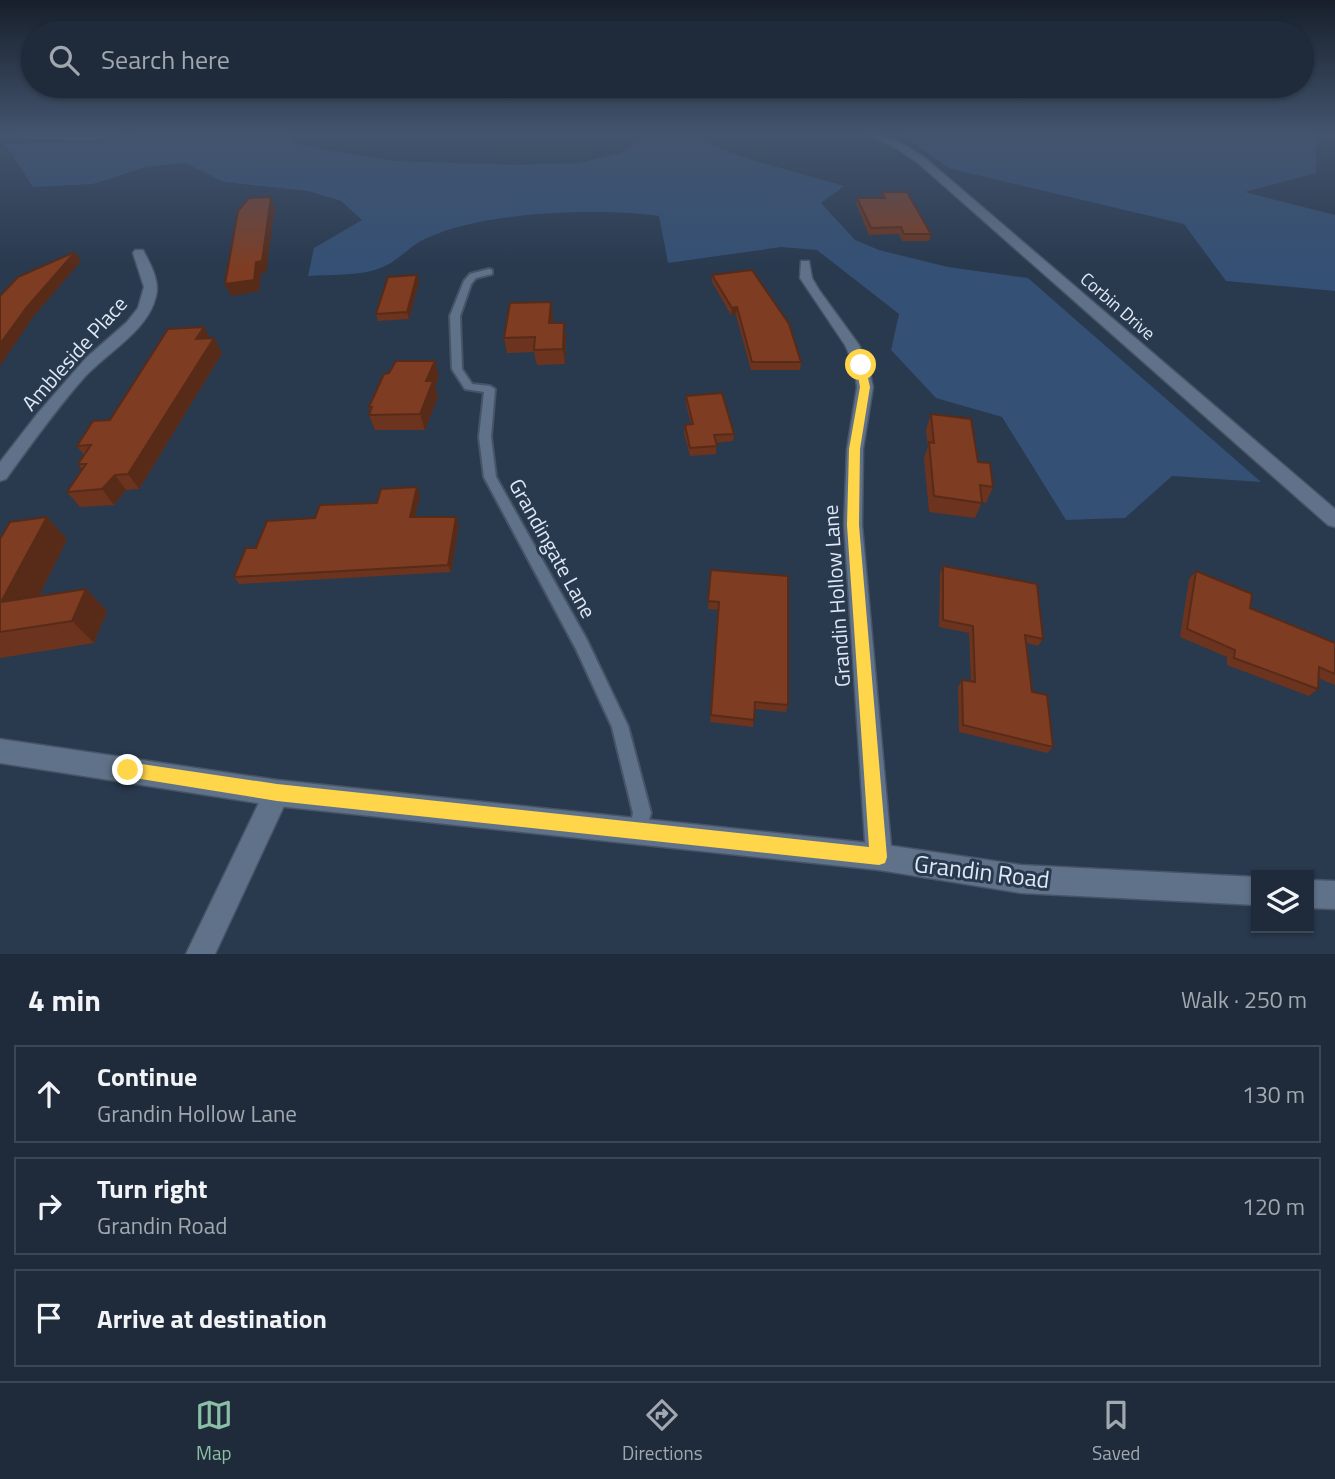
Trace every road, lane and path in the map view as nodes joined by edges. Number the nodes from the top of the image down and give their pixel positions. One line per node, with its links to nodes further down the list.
1 (942, 179): 6 (street, Corbin Drive)
2 (139, 253): 5 (street, Ambleside Place)
3 (805, 264): 10 (street, Grandin Hollow Lane)
4 (489, 272): 9 (lane, Grandingate Lane)
5 (0, 475)
6 (1335, 520)
7 (0, 751): 8 (street, Grandin Road)
8 (277, 793): 9 (street, Grandin Road); 14 (street)
9 (638, 831): 10 (street, Grandin Road)
10 (879, 857): 11 (street, Grandin Road)
11 (1251, 891)
12 (1314, 894): 13 (street)
13 (1335, 895)
14 (200, 954)

